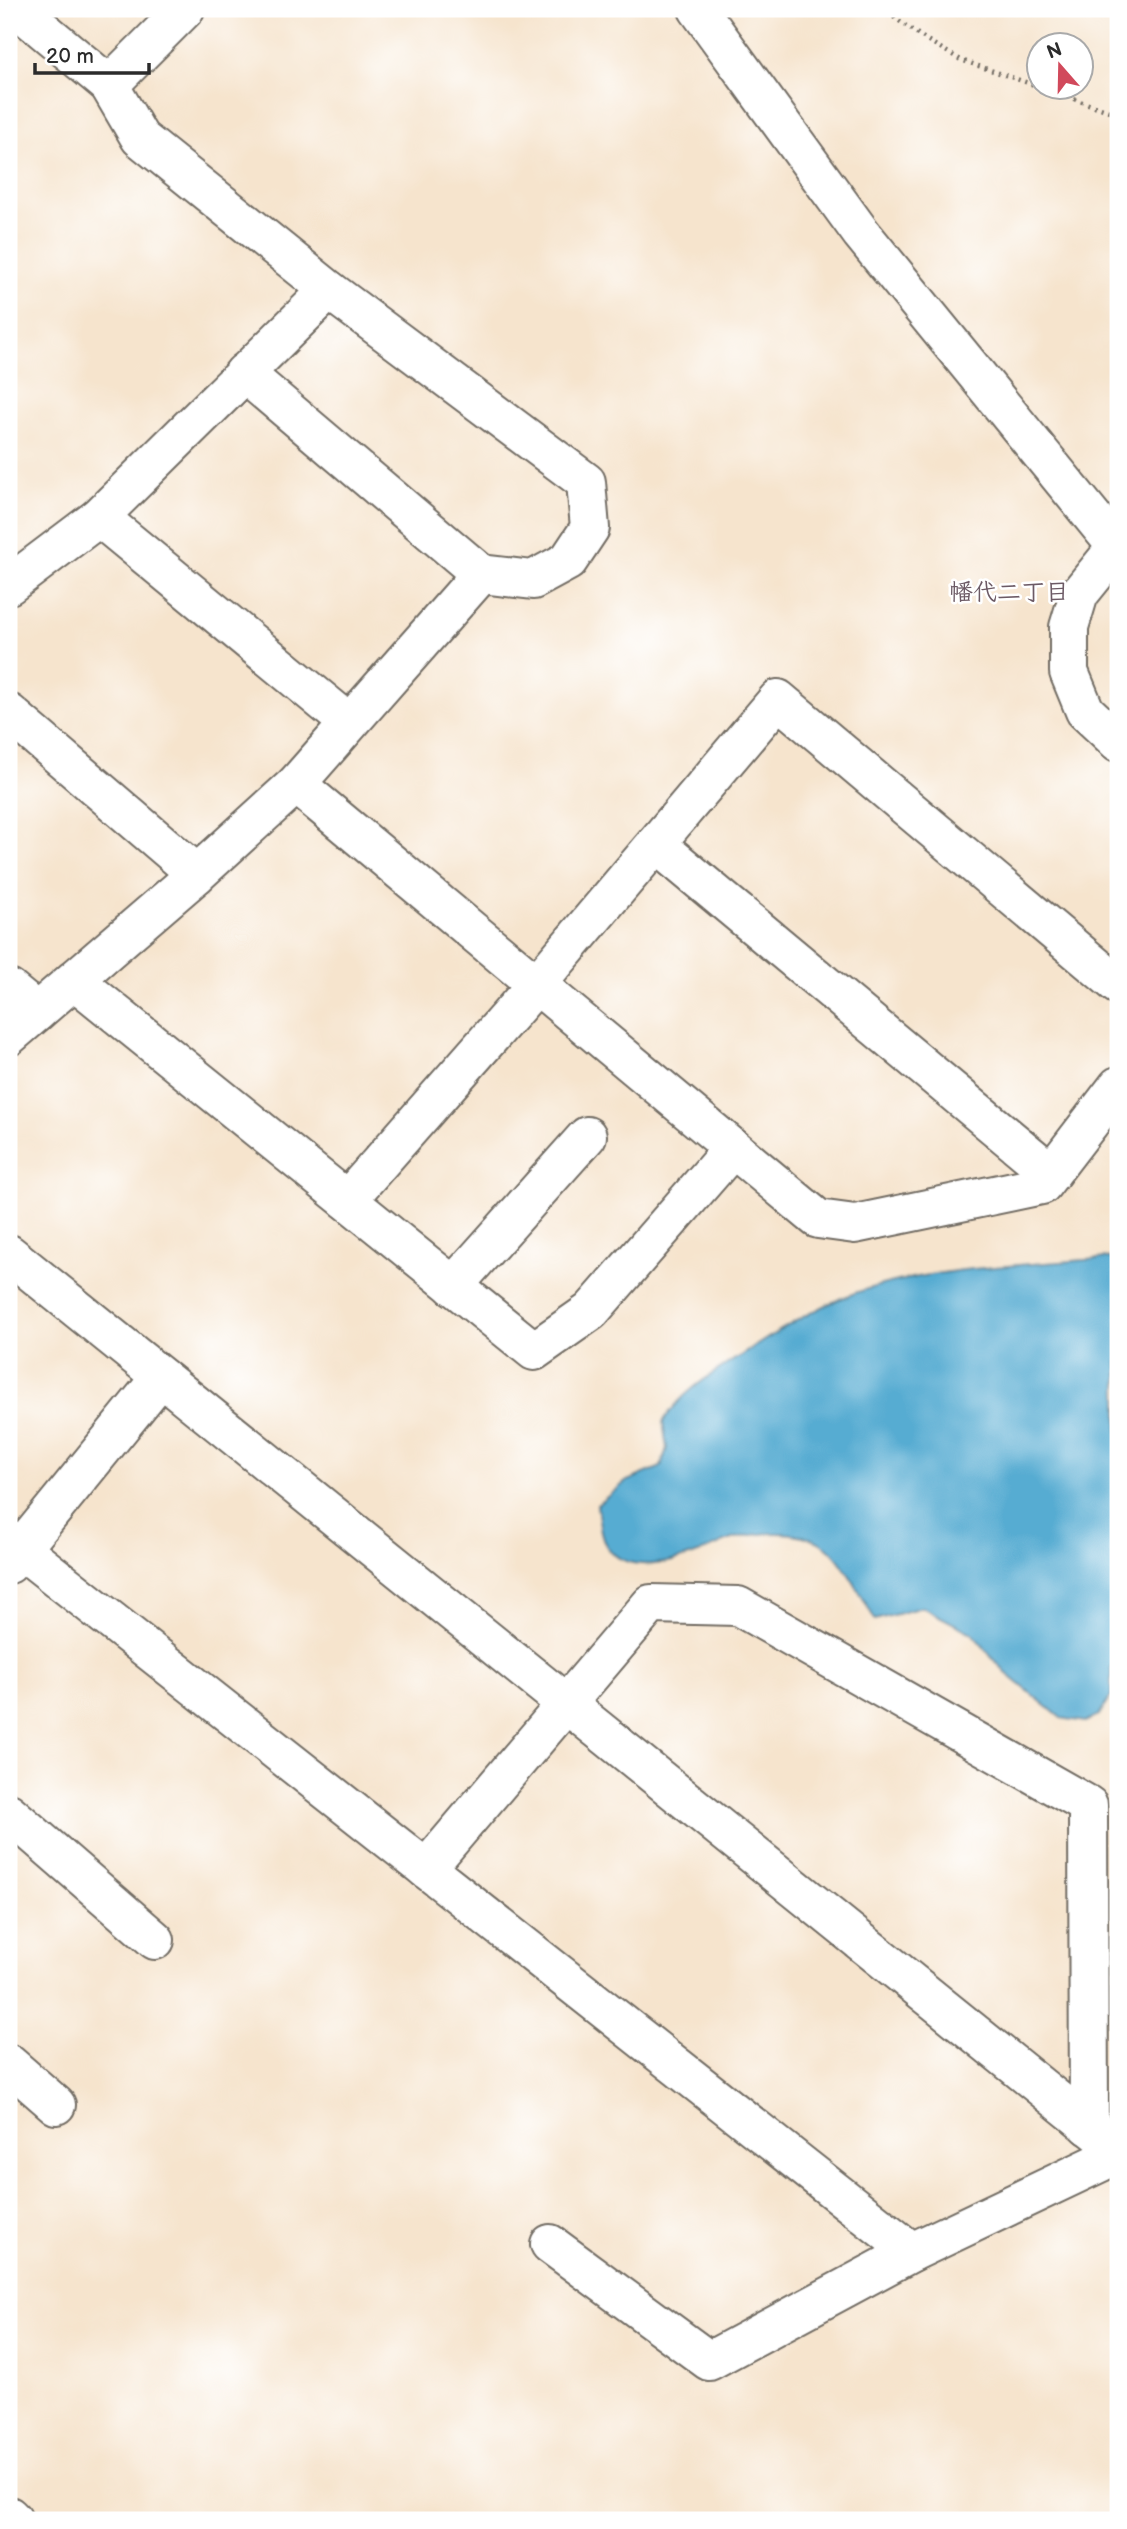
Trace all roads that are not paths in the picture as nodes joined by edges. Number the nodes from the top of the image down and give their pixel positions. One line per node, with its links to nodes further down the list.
1 (18, 9): 4 (street)
2 (185, 9): 4 (street)
3 (698, 9): 8 (street)
4 (109, 85): 5 (street)
5 (328, 290): 6 (street); 9 (street)
6 (244, 373): 7 (street); 9 (street)
7 (99, 517): 10 (street); 12 (street)
8 (1118, 548): 13 (street)
9 (481, 574): 12 (street)
10 (9, 585)
11 (9, 713): 16 (street)
12 (349, 723): 14 (street)
13 (1118, 742)
14 (296, 784): 16 (street); 18 (street)
15 (656, 844): 18 (street); 19 (street); 25 (street)
16 (197, 874): 17 (street)
17 (74, 980): 20 (street); 26 (street)
18 (537, 984): 24 (street); 26 (street)
19 (1118, 985)
20 (23, 1000): 21 (street)
21 (9, 1036)
22 (1118, 1086): 25 (street)
23 (587, 1136): 28 (street)
24 (733, 1148): 25 (street); 28 (street)
25 (1051, 1174)
26 (347, 1200): 28 (street)
27 (9, 1254): 29 (street)
28 (453, 1286)
29 (161, 1377): 30 (street); 31 (street)
30 (13, 1551): 33 (street)
31 (566, 1704): 33 (street); 35 (street); 38 (street)
32 (9, 1813): 34 (street)
33 (426, 1869): 41 (street)
34 (155, 1940)
35 (1103, 2008): 38 (street)
36 (9, 2064): 37 (street)
37 (56, 2105)
38 (1089, 2126): 39 (street)
39 (1118, 2152): 41 (street)
40 (550, 2244): 41 (street)
41 (912, 2252)
42 (9, 2516): 43 (street)
43 (13, 2520)

